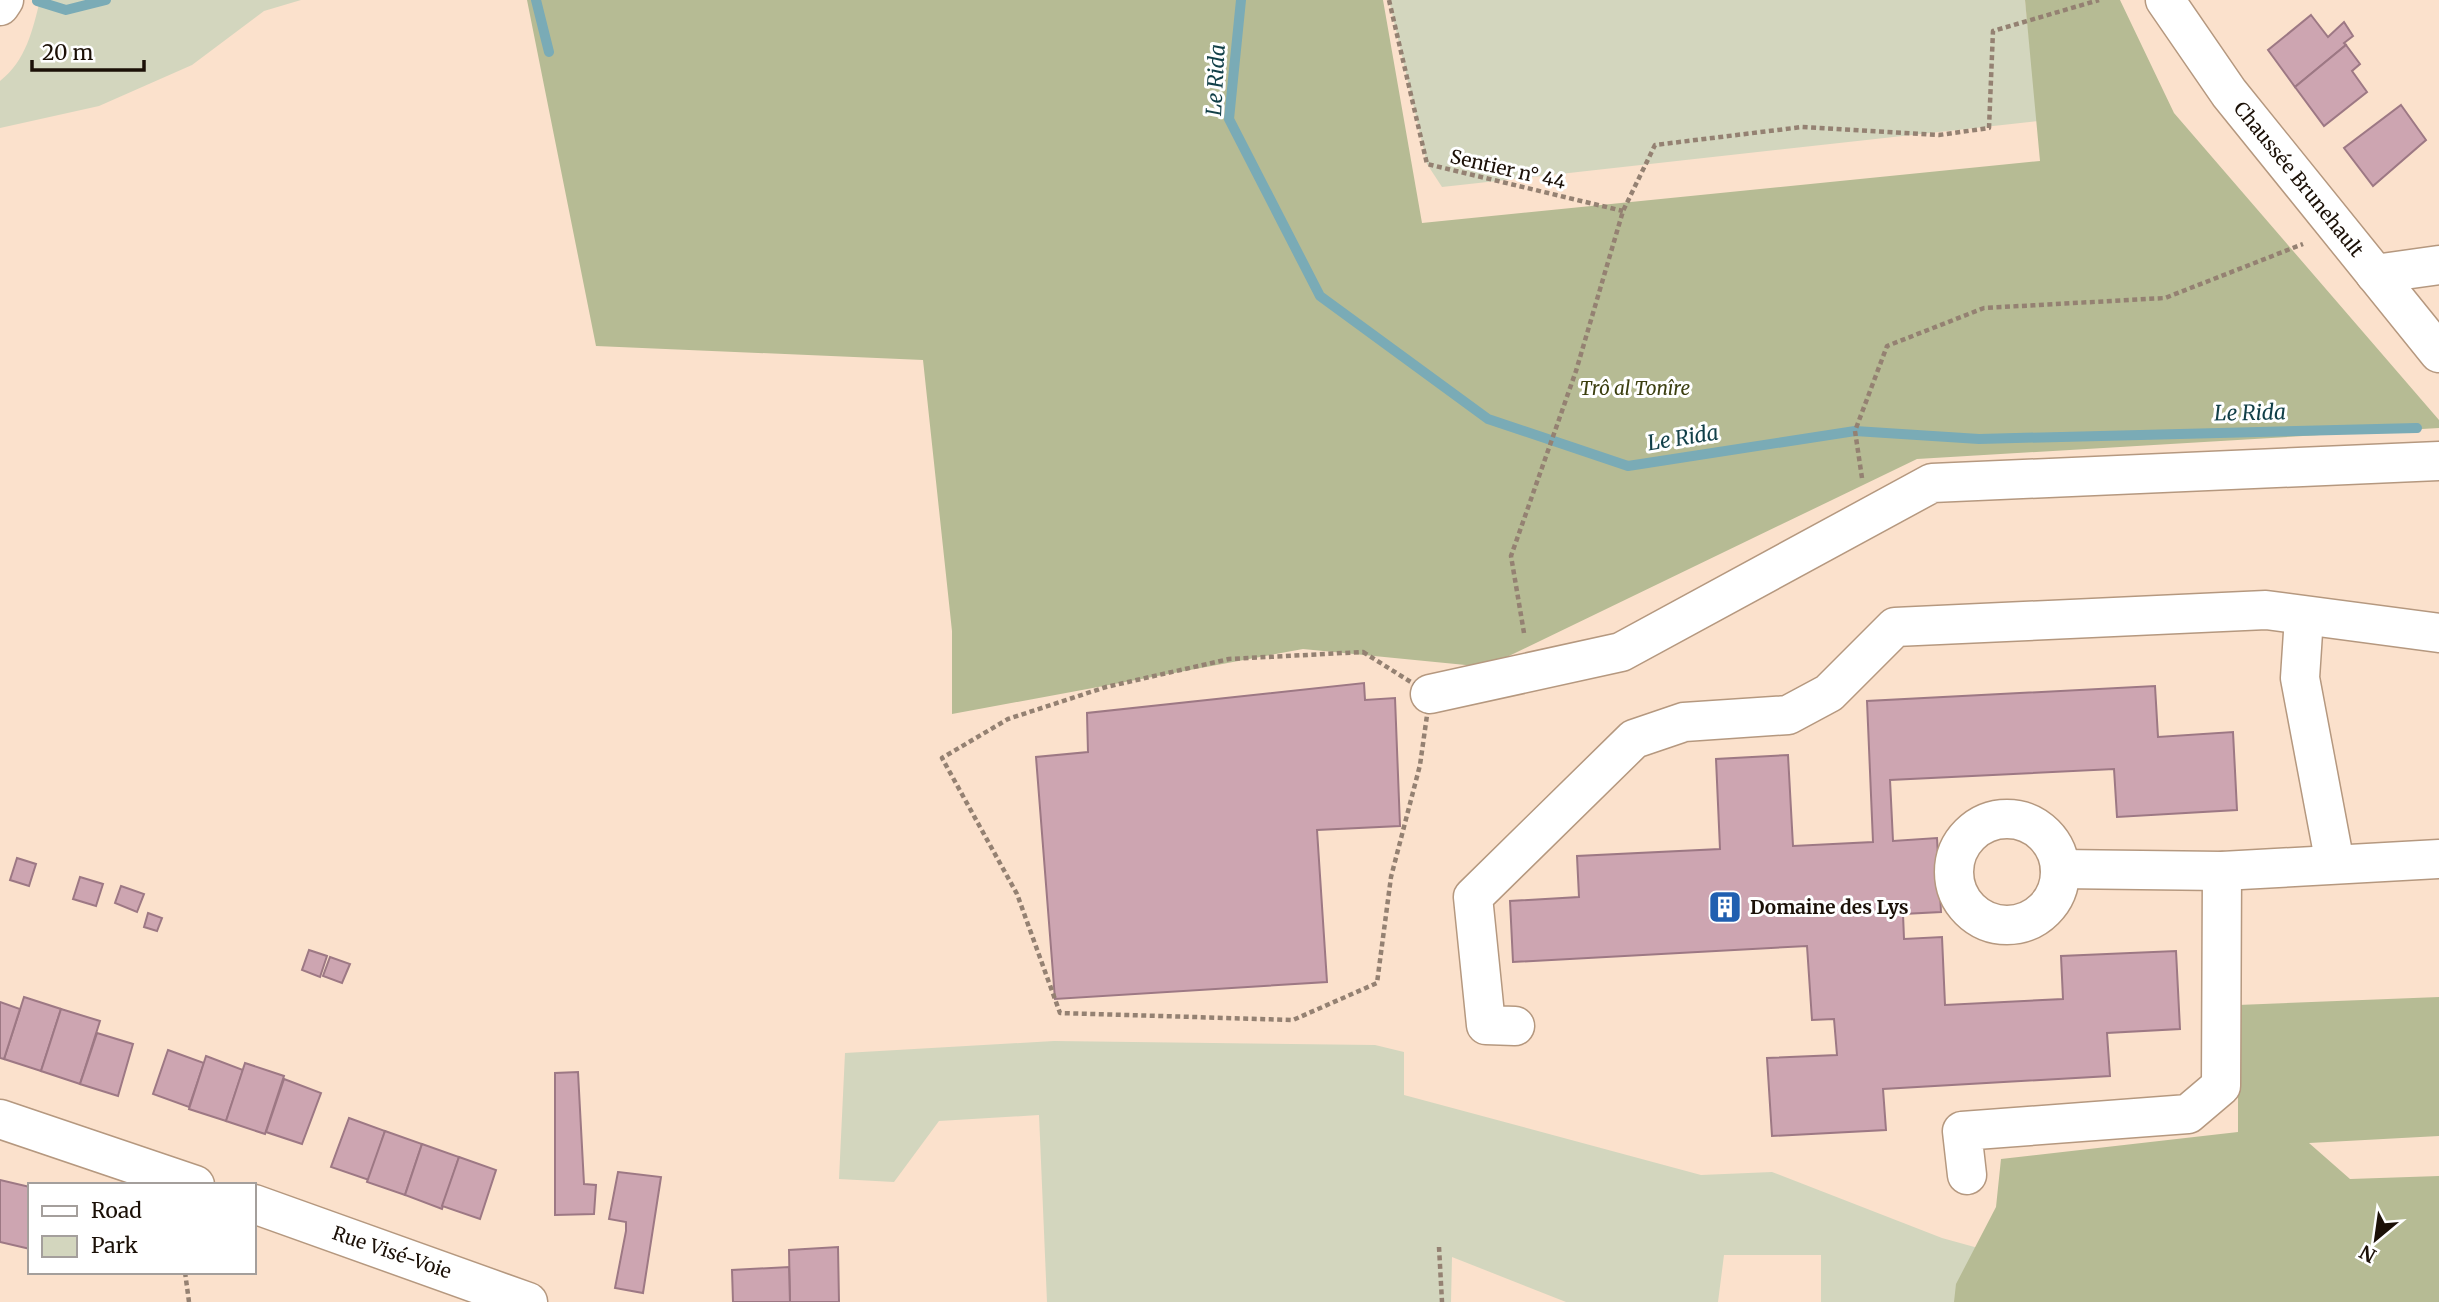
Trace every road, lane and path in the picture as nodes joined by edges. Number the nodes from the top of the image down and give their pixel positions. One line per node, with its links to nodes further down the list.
1 (4, 0): 5 (street)
2 (1389, 0): 6 (path, Sentier n° 44)
3 (2099, 0): 6 (path)
4 (2165, 0): 7 (street, Chaussée Brunehault)
5 (0, 6)
6 (1623, 211): 15 (path)
7 (2340, 230): 9 (street, Chaussée Brunehault); 12 (path)
8 (2439, 265): 9 (street)
9 (2375, 274): 10 (street, Chaussée Brunehault)
10 (2439, 353)
11 (2439, 461): 12 (street)
12 (1868, 518): 15 (street)
13 (2304, 617): 14 (street); 18 (street); 21 (street)
14 (2439, 633)
15 (1530, 672): 16 (street)
16 (1430, 694): 16 (path)
17 (2439, 859): 18 (street)
18 (2335, 864): 20 (street)
19 (2060, 869): 20 (street)
20 (2222, 871): 23 (street)
21 (1516, 1026)
22 (0, 1119): 24 (street)
23 (1967, 1175)
24 (181, 1180)
25 (256, 1205): 29 (street, Rue Visé-Voie)
26 (1439, 1247): 30 (path)
27 (185, 1274): 28 (path)
28 (189, 1302)
29 (528, 1302)
30 (1442, 1302)

